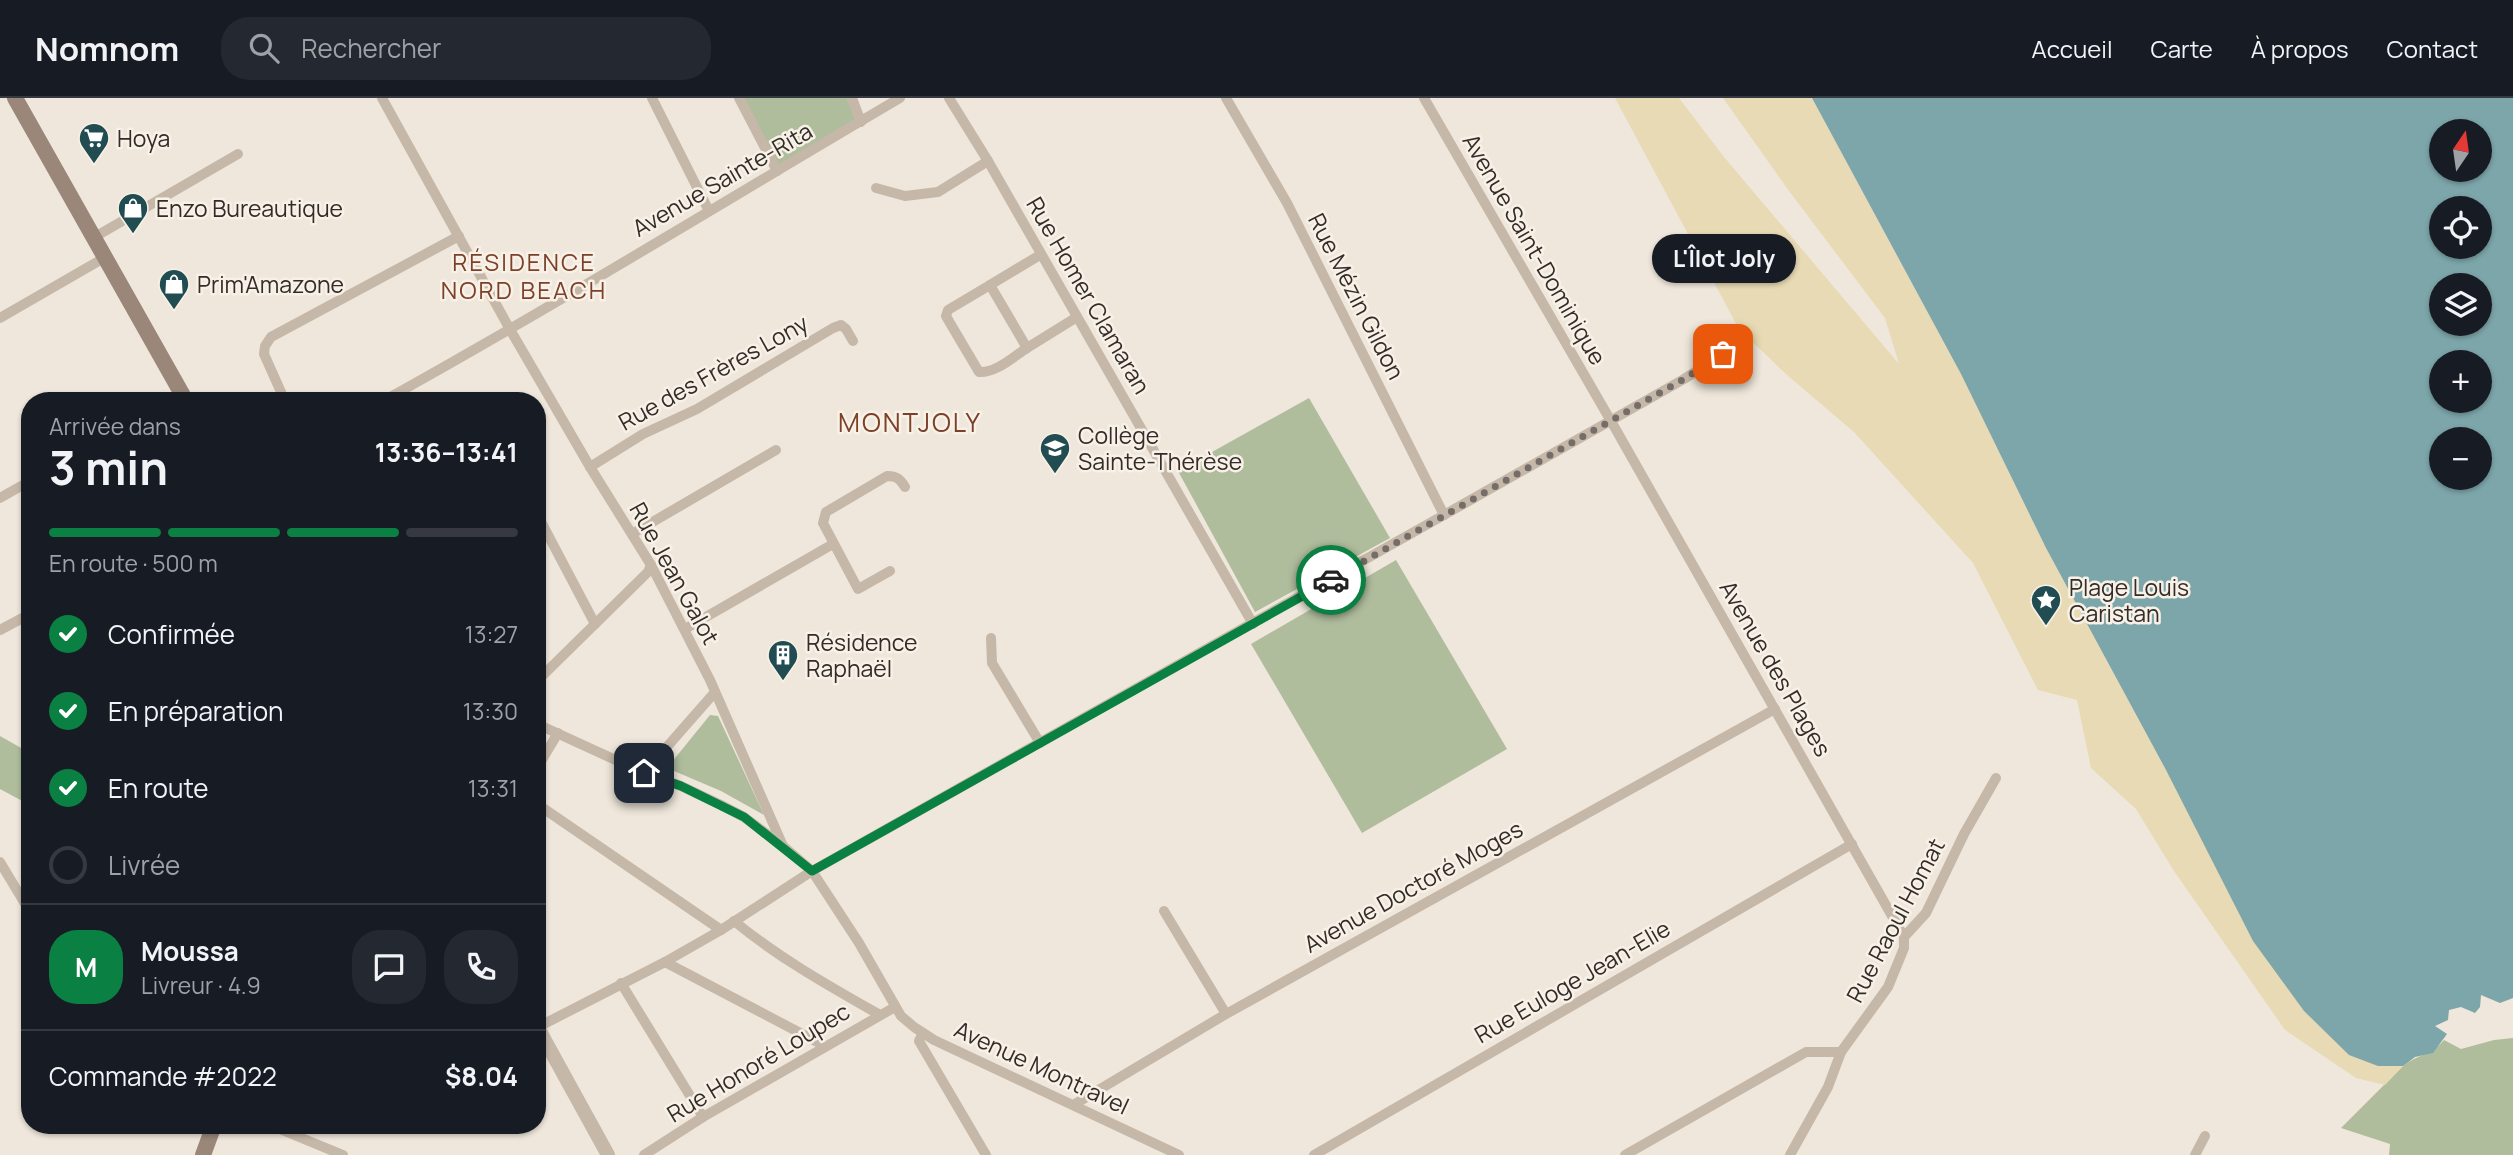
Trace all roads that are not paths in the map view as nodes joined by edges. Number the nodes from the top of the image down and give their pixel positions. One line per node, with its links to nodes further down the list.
1 (15, 98): 17 (main road)
2 (382, 98): 16 (street, Rue Jean Galot)
3 (652, 98): 15 (street)
4 (739, 98): 13 (street)
5 (852, 98): 10 (street)
6 (900, 98): 10 (street, Avenue Sainte-Rita)
7 (949, 98): 12 (street, Rue Homer Clamaran)
8 (1226, 98): 36 (street, Rue Mézin Gildon)
9 (1424, 98): 30 (street, Avenue Saint-Dominique)
10 (861, 122): 13 (street, Avenue Sainte-Rita)
11 (238, 154): 17 (street)
12 (988, 161): 14 (street); 18 (street, Rue Homer Clamaran)
13 (777, 171): 15 (street, Avenue Sainte-Rita)
14 (876, 188)
15 (709, 211): 23 (street, Avenue Sainte-Rita)
16 (459, 236): 23 (street, Rue Jean Galot); 28 (street)
17 (93, 238): 19 (main road)
18 (1040, 255): 20 (street); 21 (street, Rue Homer Clamaran)
19 (104, 258): 22 (street); 27 (main road)
20 (990, 285): 25 (street); 25 (street)
21 (1077, 317): 25 (street); 44 (street, Rue Homer Clamaran)
22 (0, 318)
23 (511, 330): 29 (street, Avenue Sainte-Rita); 32 (street, Rue Jean Galot)
24 (853, 341): 32 (street, Rue des Frères Lony)
25 (1027, 348)
26 (1723, 354): 30 (street)
27 (181, 392)
28 (281, 392)
29 (399, 392)
30 (1610, 421): 36 (street); 50 (street, Avenue des Plages)
31 (776, 450): 38 (street)
32 (590, 467): 38 (street, Rue Jean Galot)
33 (21, 486): 35 (street)
34 (905, 487): 39 (street)
35 (0, 498)
36 (1444, 515): 44 (street)
37 (546, 531): 43 (street)
38 (632, 534): 40 (street, Rue Jean Galot)
39 (833, 544): 41 (street); 45 (street)
40 (651, 565): 43 (street); 45 (street, Rue Jean Galot)
41 (890, 571)
42 (21, 619): 46 (street)
43 (595, 624): 48 (street)
44 (1253, 624): 53 (street)
45 (685, 629): 49 (street, Rue Jean Galot)
46 (0, 630)
47 (991, 638): 53 (street)
48 (546, 672)
49 (715, 692): 55 (street); 59 (street, Rue Jean Galot)
50 (1775, 709): 58 (street, Avenue des Plages); 70 (street, Avenue Doctoré Moges)
51 (546, 728): 52 (street, Avenue Montravel)
52 (558, 733): 54 (street); 55 (street, Avenue Montravel)
53 (1040, 743): 61 (street)
54 (546, 753)
55 (644, 773): 59 (street, Avenue Montravel)
56 (1996, 778): 66 (street, Rue Raoul Homat)
57 (546, 810): 65 (street)
58 (1852, 844): 66 (street, Avenue des Plages); 88 (street, Rue Euloge Jean-Elie)
59 (783, 846): 61 (street, Avenue Montravel)
60 (0, 862): 62 (street)
61 (812, 871): 64 (street); 69 (street, Avenue Montravel)
62 (21, 897)
63 (1164, 911): 70 (street)
64 (734, 921): 65 (street); 71 (street)
65 (720, 930): 67 (street)
66 (1904, 937): 76 (street, Rue Raoul Homat)
67 (665, 962): 68 (street); 75 (street)
68 (621, 984): 72 (street); 78 (street)
69 (895, 1007): 71 (street, Rue Honoré Loupec); 73 (street, Avenue Montravel)
70 (1226, 1014): 77 (street, Avenue Doctoré Moges)
71 (880, 1015): 75 (street, Rue Honoré Loupec)
72 (546, 1023)
73 (923, 1033): 77 (street, Avenue Montravel); 86 (street)
74 (546, 1042): 84 (street)
75 (825, 1046): 78 (street, Rue Honoré Loupec)
76 (1842, 1052): 89 (street); 90 (street, Rue Raoul Homat)
77 (1075, 1104): 87 (street, Avenue Montravel)
78 (703, 1117): 85 (street, Rue Honoré Loupec)
79 (211, 1134): 82 (main road)
80 (292, 1134): 83 (street)
81 (2205, 1136): 91 (street)
82 (203, 1155)
83 (343, 1155)
84 (608, 1155)
85 (644, 1155)
86 (986, 1155)
87 (1179, 1155)
88 (1314, 1155)
89 (1625, 1155)
90 (1790, 1155)
91 (2195, 1155)

